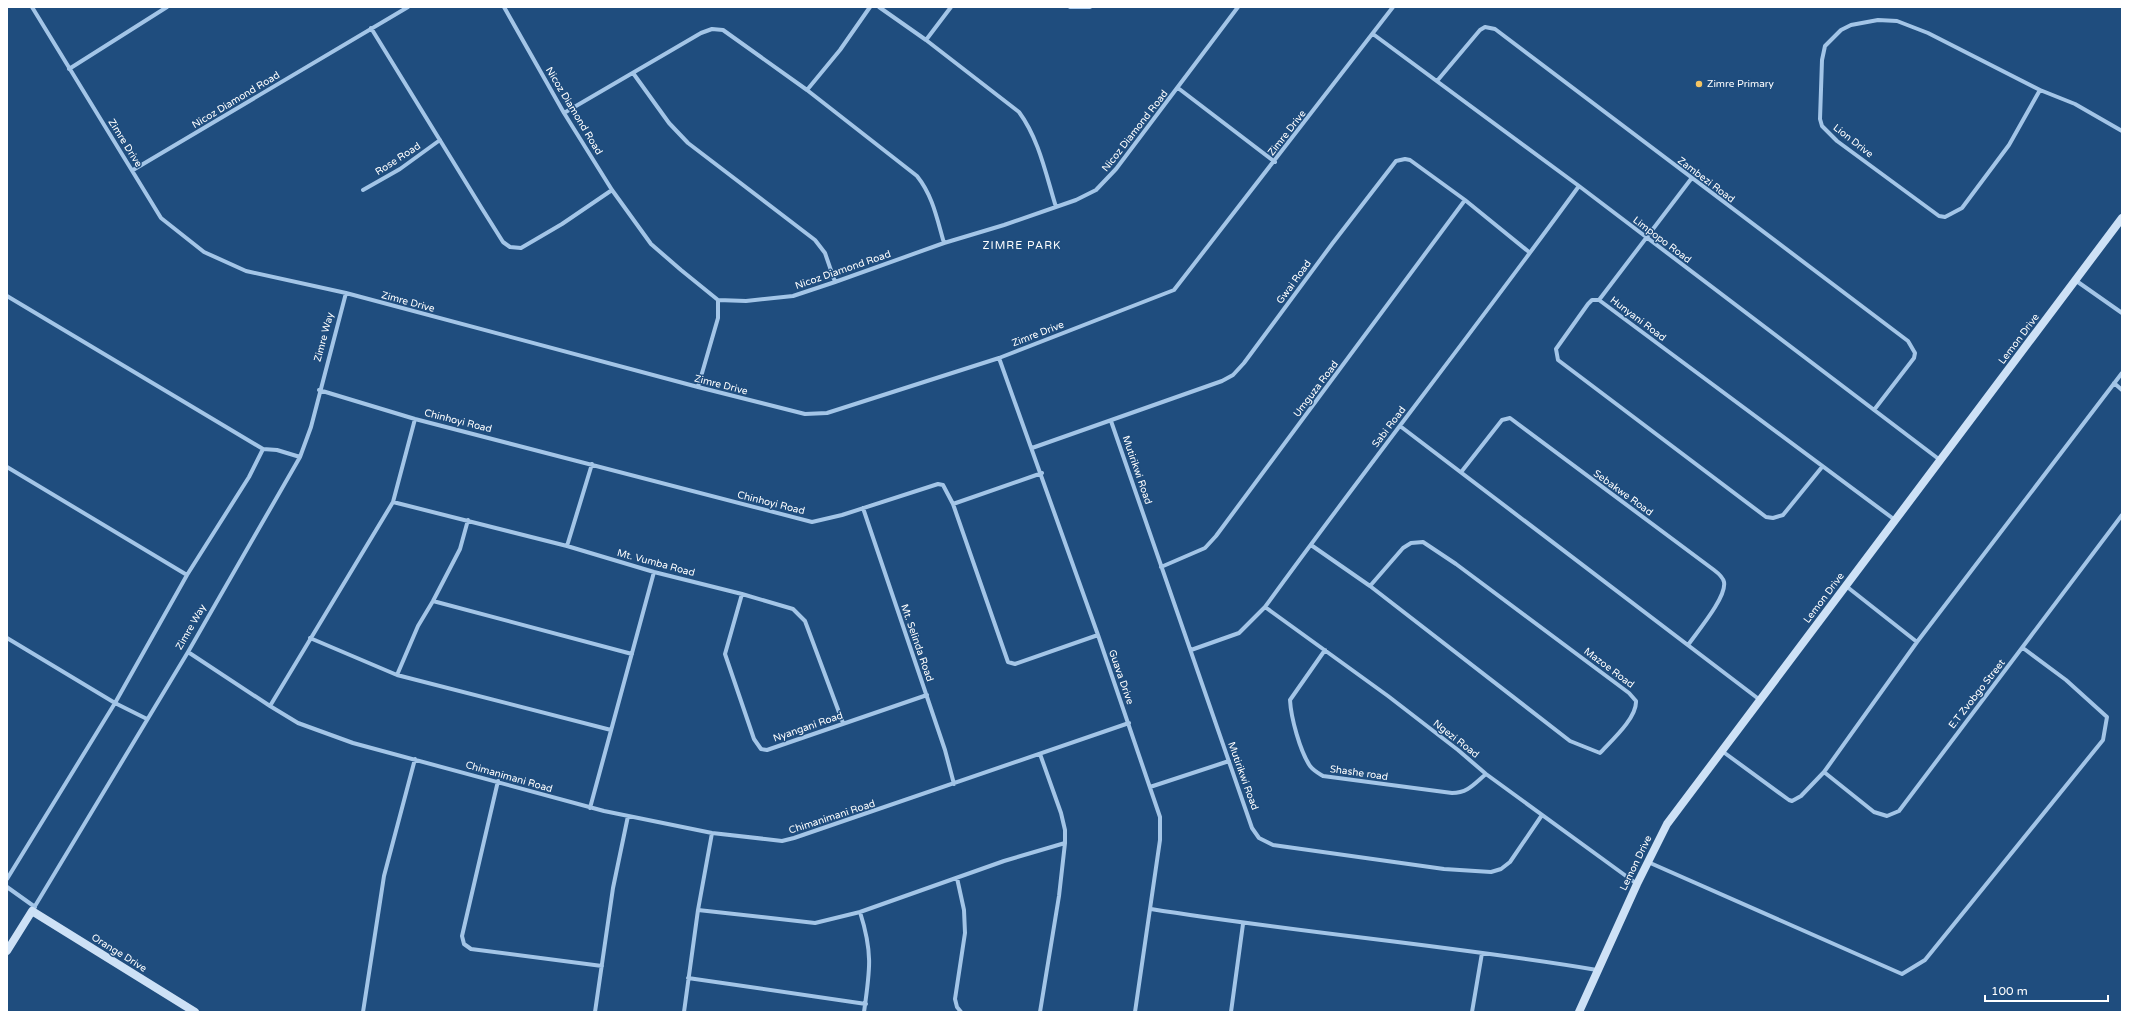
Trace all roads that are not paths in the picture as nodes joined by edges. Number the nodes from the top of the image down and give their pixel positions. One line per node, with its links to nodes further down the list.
1 (32, 7): 15 (street, Zimre Drive)
2 (167, 7): 15 (street)
3 (408, 7): 12 (street, Nicoz Diamond Road)
4 (504, 7): 21 (street, Nicoz Diamond Road)
5 (870, 7): 19 (street)
6 (879, 7): 14 (street)
7 (951, 7): 14 (street)
8 (1070, 7): 9 (street)
9 (1090, 7)
10 (1238, 7): 18 (street, Nicoz Diamond Road)
11 (1394, 7): 13 (street, Zimre Drive)
12 (371, 28): 23 (street); 25 (street, Nicoz Diamond Road)
13 (1373, 34): 17 (street, Limpopo Road); 24 (street, Zimre Drive)
14 (926, 40): 31 (street)
15 (69, 69): 25 (street, Zimre Drive)
16 (633, 73): 19 (street); 21 (street); 37 (street)
17 (1437, 81): 26 (street, Zambezi Road); 27 (street, Limpopo Road)
18 (1178, 88): 24 (street); 31 (street, Nicoz Diamond Road)
19 (807, 90): 34 (street)
20 (2040, 90): 20 (street, Lion Drive); 22 (street, Lion Drive)
21 (564, 113): 29 (street, Nicoz Diamond Road)
22 (2122, 132)
23 (440, 140): 28 (street, Rose Road); 29 (street)
24 (1275, 162): 43 (street, Zimre Drive)
25 (133, 170): 38 (street, Zimre Drive)
26 (1691, 179): 33 (street); 49 (street, Zambezi Road)
27 (1579, 186): 33 (street, Limpopo Road); 35 (street, Sabi Road)
28 (364, 190)
29 (612, 190): 40 (street, Nicoz Diamond Road)
30 (1466, 200): 35 (street, Gwai Road); 51 (street, Gwai Road); 70 (street, Umguza Road)
31 (1056, 207): 34 (street, Nicoz Diamond Road)
32 (2122, 218): 36 (street, Lemon Drive)
33 (1646, 238): 41 (street); 49 (street, Limpopo Road)
34 (944, 243): 37 (street, Nicoz Diamond Road)
35 (1529, 252): 52 (street, Sabi Road)
36 (2075, 280): 42 (street); 56 (street, Lemon Drive)
37 (835, 282): 40 (street, Nicoz Diamond Road)
38 (346, 294): 46 (street, Zimre Drive); 47 (street, Zimre Way)
39 (7, 296): 54 (street)
40 (718, 300): 46 (street)
41 (1599, 300): 59 (street, Hunyani Road); 59 (street, Hunyani Road)
42 (2122, 313)
43 (999, 358): 46 (street, Zimre Drive); 53 (street, Guava Drive)
44 (2122, 372): 45 (street)
45 (2114, 384): 48 (street); 81 (street)
46 (698, 388)
47 (320, 390): 50 (street, Chinhoyi Road); 55 (street, Zimre Way)
48 (2122, 390)
49 (1874, 410): 56 (street, Limpopo Road)
50 (415, 419): 57 (street, Chinhoyi Road); 62 (street)
51 (1111, 421): 53 (street, Gwai Road); 70 (street, Mutirikwi Road)
52 (1400, 426): 60 (street); 68 (street, Sabi Road)
53 (1032, 448): 61 (street, Guava Drive)
54 (263, 449): 55 (street); 72 (street)
55 (300, 457): 86 (street, Zimre Way)
56 (1940, 460): 67 (street, Lemon Drive)
57 (592, 464): 64 (street, Chinhoyi Road); 69 (street)
58 (7, 467): 72 (street)
59 (1822, 467): 67 (street, Hunyani Road)
60 (1462, 471): 82 (street); 82 (street, Sebakwe Road)
61 (1042, 473): 63 (street); 78 (street, Guava Drive)
62 (393, 502): 66 (street, Mt. Vumba Road); 79 (street)
63 (953, 504): 64 (street, Chinhoyi Road); 78 (street, Chinhoyi Road)
64 (863, 508): 89 (street, Mt. Selinda Road)
65 (2122, 515): 83 (street, E.T Zvobgo Street)
66 (468, 520): 69 (street, Mt. Vumba Road); 76 (street)
67 (1895, 520): 74 (street, Lemon Drive)
68 (1311, 545): 73 (street, Mazoe Road); 77 (street, Sabi Road)
69 (567, 546): 71 (street, Mt. Vumba Road)
70 (1162, 567): 84 (street, Mutirikwi Road)
71 (654, 572): 75 (street, Mt. Vumba Road); 87 (street)
72 (187, 575): 91 (street)
73 (1370, 586): 73 (street, Mazoe Road)
74 (1846, 586): 81 (street); 90 (street, Lemon Drive)
75 (742, 594): 94 (street, Mt. Vumba Road); 94 (street, Nyangani Road)
76 (434, 601): 87 (street); 88 (street)
77 (1265, 607): 84 (street, Sabi Road); 85 (street, Ngezi Road)
78 (1098, 635): 95 (street, Guava Drive)
79 (310, 638): 88 (street); 92 (street)
80 (8, 640): 91 (street)
81 (1917, 642): 101 (street)
82 (1688, 645): 90 (street)
83 (2023, 648): 101 (street, E.T Zvobgo Street); 111 (street)
84 (1191, 650): 100 (street, Mutirikwi Road)
85 (1324, 650): 102 (street, Ngezi Road); 102 (street, Shashe road)
86 (188, 652): 92 (street, Chimanimani Road); 93 (street, Zimre Way)
87 (632, 654): 96 (street)
88 (397, 674): 96 (street)
89 (927, 695): 94 (street, Nyangani Road); 104 (street, Mt. Selinda Road)
90 (1760, 700): 97 (street, Lemon Drive)
91 (115, 703): 93 (street); 113 (street)
92 (270, 706): 99 (street, Chimanimani Road)
93 (147, 719): 116 (street, Zimre Way)
94 (843, 723)
95 (1129, 723): 98 (street, Chimanimani Road); 105 (street, Guava Drive)
96 (611, 730): 106 (street)
97 (1722, 751): 101 (street); 111 (street, Lemon Drive)
98 (1040, 754): 104 (street, Chimanimani Road); 110 (street)
99 (415, 759): 103 (street, Chimanimani Road); 128 (street)
100 (1229, 761): 105 (street); 107 (street, Mutirikwi Road)
101 (1824, 772)
102 (1486, 774): 107 (street, Ngezi Road)
103 (498, 781): 106 (street, Chimanimani Road); 123 (street)
104 (954, 784): 109 (street, Chimanimani Road)
105 (1150, 787): 117 (street, Guava Drive)
106 (590, 808): 108 (street, Chimanimani Road)
107 (1542, 815): 114 (street, Ngezi Road)
108 (628, 816): 109 (street, Chimanimani Road); 123 (street)
109 (712, 833): 118 (street)
110 (1065, 844): 112 (street); 133 (street)
111 (1648, 862): 114 (street, Lemon Drive)
112 (957, 878): 119 (street); 132 (street)
113 (7, 879)
114 (1637, 884): 124 (street, Lemon Drive)
115 (7, 887): 116 (street)
116 (34, 909): 121 (street, Zimre Way); 127 (street, Orange Drive)
117 (1151, 909): 120 (street); 134 (street, Guava Drive)
118 (698, 910): 119 (street); 125 (street)
119 (860, 912): 126 (street)
120 (1243, 924): 122 (street); 135 (street)
121 (7, 951)
122 (1482, 953): 124 (street); 136 (street)
123 (602, 966): 129 (street)
124 (1597, 970): 137 (street, Lemon Drive)
125 (688, 978): 126 (street); 130 (street)
126 (866, 1004): 131 (street)
127 (195, 1012)
128 (363, 1012)
129 (595, 1012)
130 (684, 1012)
131 (864, 1012)
132 (961, 1012)
133 (1040, 1012)
134 (1136, 1012)
135 (1231, 1012)
136 (1472, 1012)
137 (1579, 1012)

